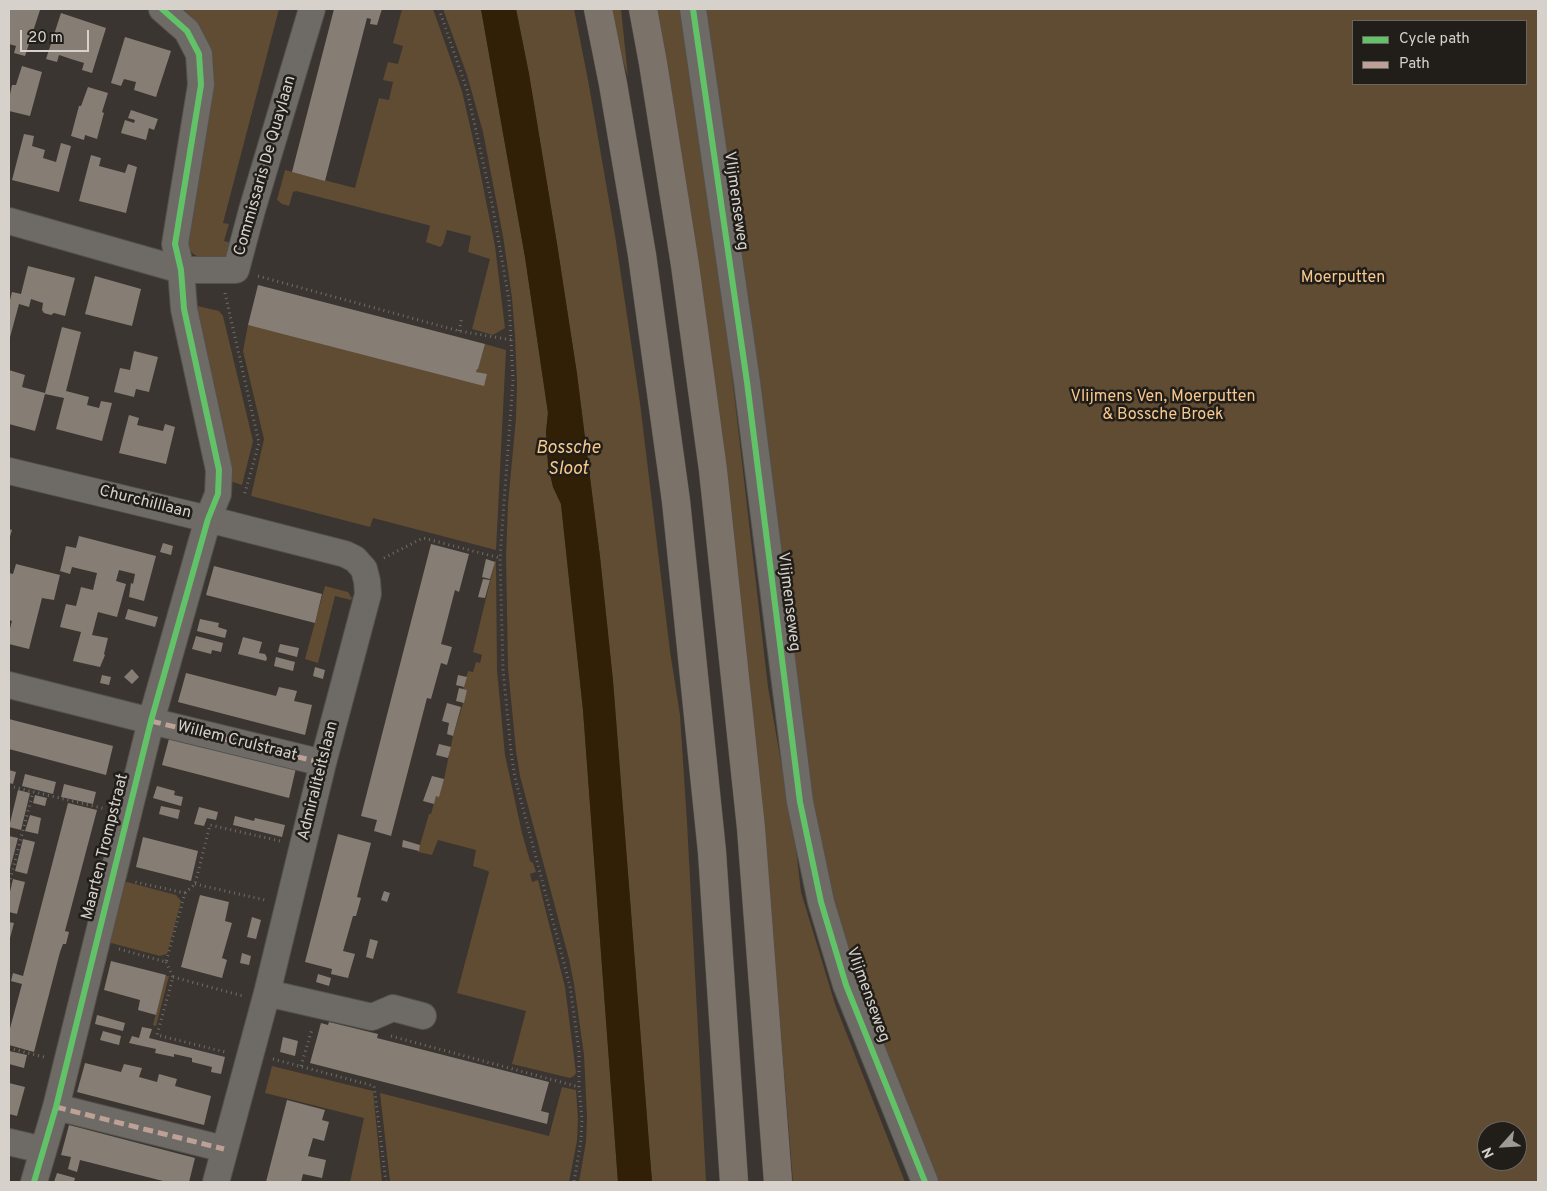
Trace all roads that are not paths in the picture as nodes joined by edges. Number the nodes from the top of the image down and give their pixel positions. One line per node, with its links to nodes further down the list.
1 (162, 9): 7 (street)
2 (312, 9): 7 (street, Commissaris De Quaylaan)
3 (598, 9): 22 (main road)
4 (643, 9): 23 (main road)
5 (693, 9): 24 (street, Vlijmenseweg)
6 (9, 221): 7 (street, Commissaris De Quaylaan)
7 (181, 270): 9 (street)
8 (9, 470): 9 (street, Churchilllaan)
9 (208, 519): 10 (street, Churchilllaan); 12 (street, Maarten Trompstraat)
10 (364, 569): 13 (street, Admiraliteitslaan)
11 (9, 684): 12 (street, Willem Crulstraat)
12 (151, 722): 13 (street, Willem Crulstraat); 16 (street, Maarten Trompstraat)
13 (323, 764): 14 (street, Admiraliteitslaan)
14 (265, 997): 15 (street); 18 (street, Admiraliteitslaan)
15 (423, 1016)
16 (56, 1107): 18 (street); 19 (street, Maarten Trompstraat)
17 (9, 1142): 19 (street)
18 (224, 1149): 21 (street, Admiraliteitslaan)
19 (43, 1150): 20 (street, Maarten Trompstraat)
20 (34, 1182)
21 (216, 1182)
22 (734, 1182)
23 (778, 1182)
24 (925, 1182)

